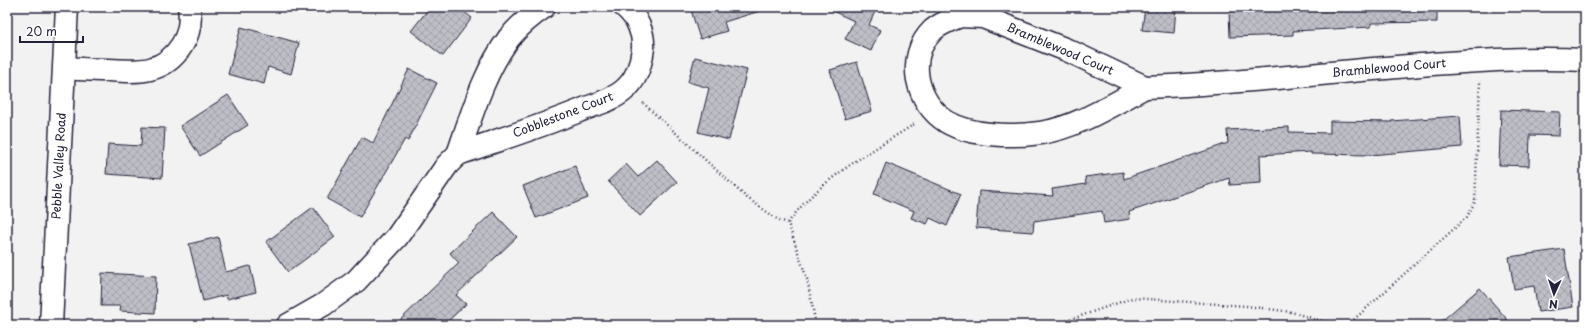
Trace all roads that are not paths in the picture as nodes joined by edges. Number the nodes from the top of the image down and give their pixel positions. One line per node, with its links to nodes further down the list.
1 (67, 7): 6 (street, Pebble Valley Road)
2 (189, 7): 6 (street)
3 (544, 7): 8 (street, Cobblestone Court)
4 (625, 7): 8 (street, Cobblestone Court)
5 (1585, 60): 7 (street, Bramblewood Court)
6 (65, 68): 9 (street, Pebble Valley Road)
7 (1145, 87): 7 (street, Bramblewood Court)
8 (458, 154): 10 (street, Cobblestone Court)
9 (51, 325)
10 (288, 325)

